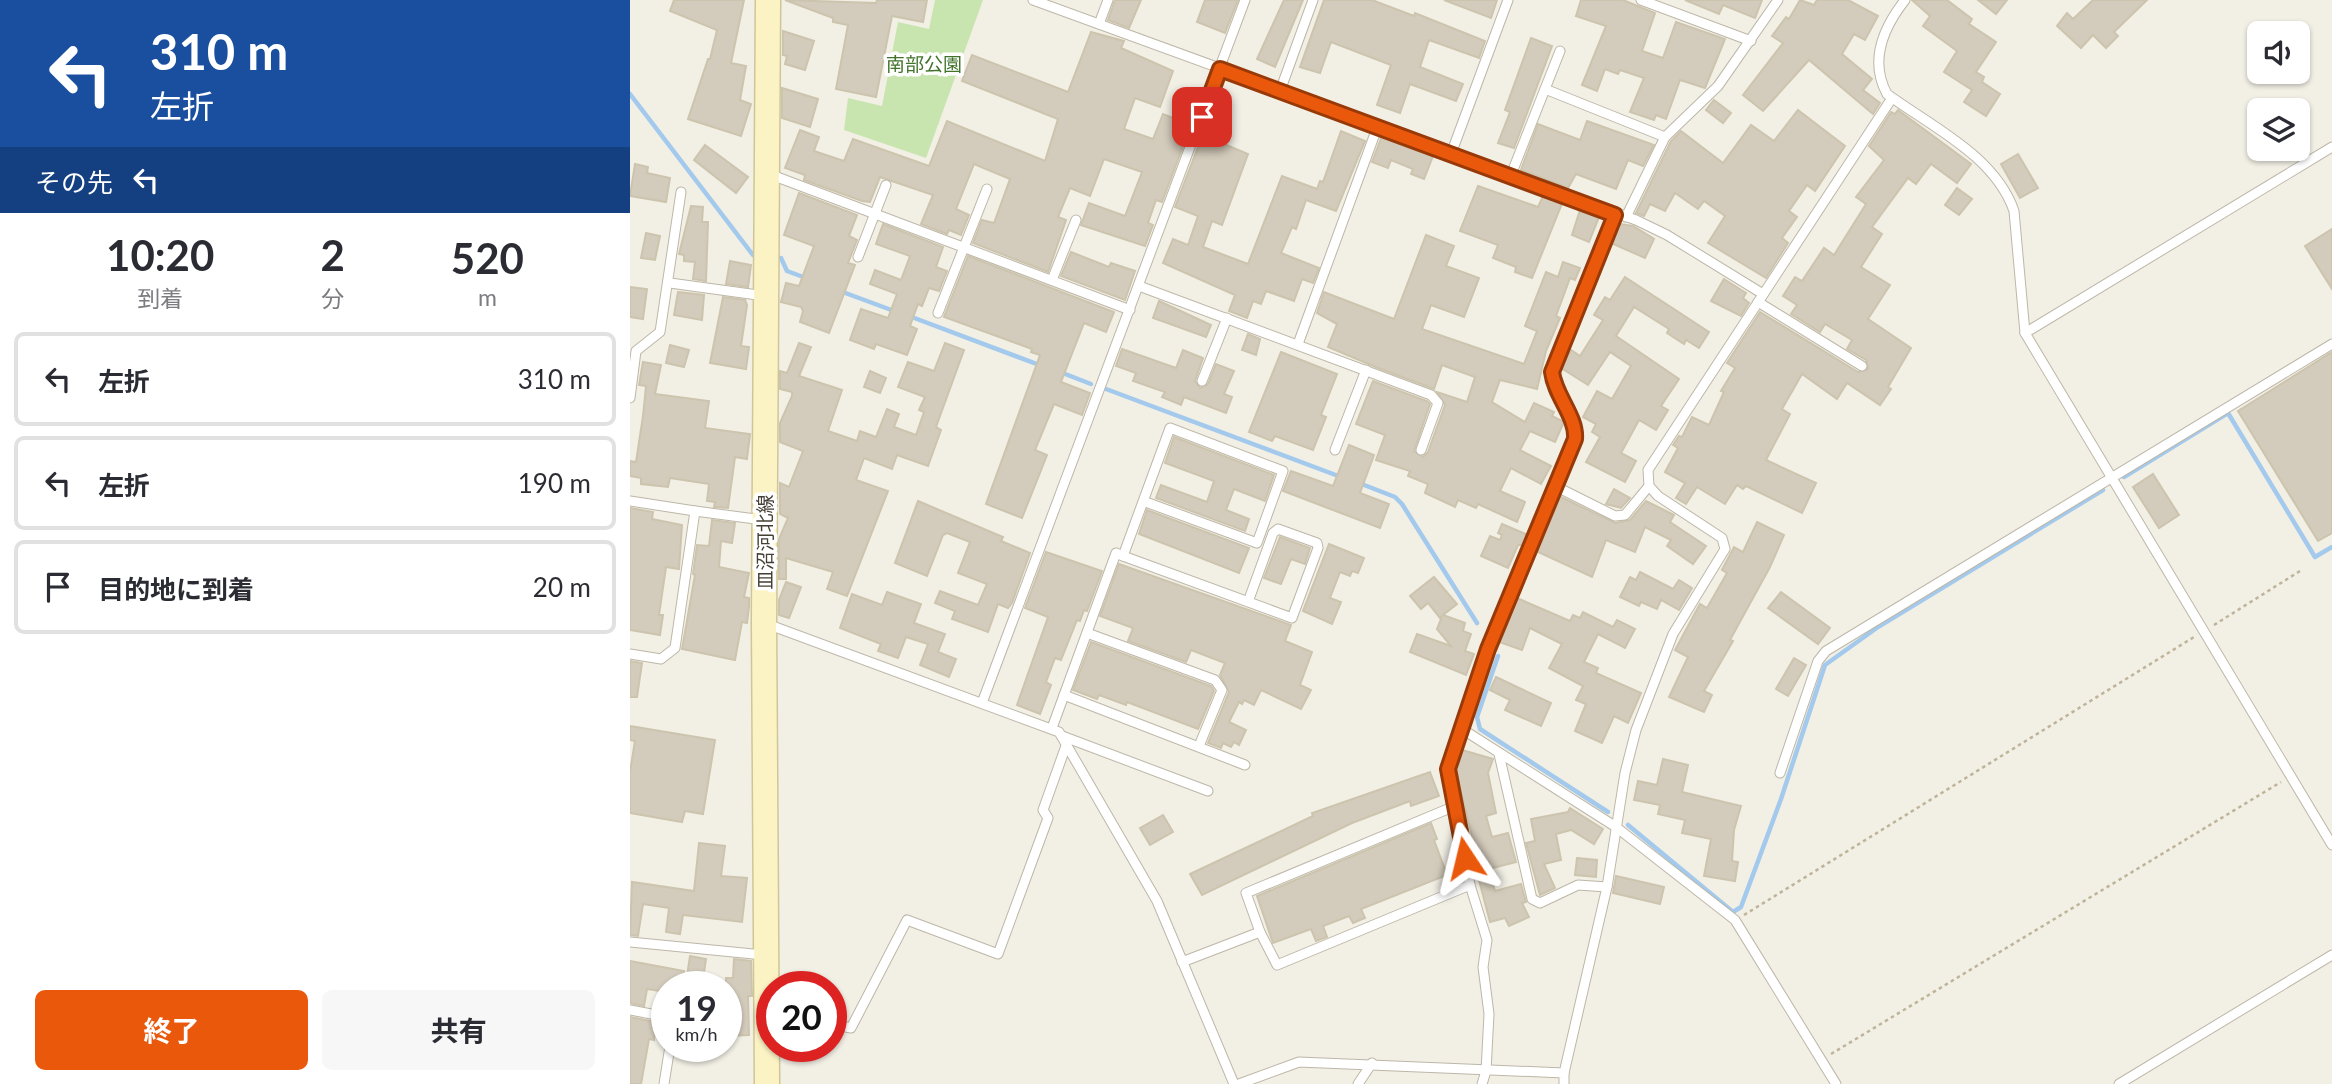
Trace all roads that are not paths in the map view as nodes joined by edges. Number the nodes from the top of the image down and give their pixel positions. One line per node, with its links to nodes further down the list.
1 (768, 0): 21 (main road, 皿沼河北線)
2 (1033, 0): 10 (lane)
3 (1108, 0): 10 (lane)
4 (1245, 0): 13 (lane)
5 (1313, 0): 15 (lane)
6 (1508, 0): 20 (lane)
7 (1641, 0): 11 (lane)
8 (1779, 0): 11 (lane)
9 (1905, 0): 16 (lane)
10 (1099, 24): 13 (lane)
11 (1751, 41): 18 (lane)
12 (1560, 51): 14 (lane)
13 (1220, 69): 15 (lane); 34 (lane)
14 (1545, 89): 18 (lane); 22 (lane)
15 (1280, 92): 17 (lane)
16 (1892, 98): 36 (lane); 40 (lane)
17 (1377, 128): 20 (lane); 41 (lane)
18 (1665, 137): 28 (lane)
19 (2332, 147): 40 (lane)
20 (1451, 154): 22 (lane)
21 (768, 174): 26 (lane); 35 (main road, 皿沼河北線)
22 (1511, 176): 27 (lane)
23 (886, 185): 26 (lane)
24 (987, 189): 30 (lane)
25 (681, 192): 33 (lane)
26 (875, 214): 30 (lane); 31 (lane)
27 (1615, 215): 28 (lane); 51 (lane)
28 (1626, 217): 36 (lane)
29 (1076, 220): 32 (lane)
30 (964, 247): 32 (lane); 38 (lane)
31 (858, 257)
32 (1052, 280): 37 (lane)
33 (670, 283): 35 (lane); 46 (lane)
34 (1139, 286): 37 (lane); 39 (lane)
35 (767, 297): 55 (main road, 皿沼河北線)
36 (1761, 298): 43 (lane); 50 (lane)
37 (1129, 310): 64 (lane)
38 (938, 313)
39 (1227, 318): 41 (lane); 45 (lane)
40 (2025, 333): 49 (lane)
41 (1298, 344): 44 (lane)
42 (2332, 344): 49 (lane)
43 (1862, 366)
44 (1366, 370): 47 (lane); 48 (lane)
45 (1202, 381)
46 (630, 398)
47 (1335, 450)
48 (1421, 450)
49 (2110, 478): 71 (lane); 75 (lane)
50 (1648, 485): 51 (lane); 74 (lane)
51 (1555, 486): 66 (lane)
52 (630, 500): 54 (lane)
53 (1143, 500): 56 (lane); 56 (lane); 58 (lane)
54 (695, 511): 55 (lane); 62 (lane)
55 (764, 520): 60 (main road, 皿沼河北線)
56 (1262, 528): 57 (lane)
57 (1273, 533): 59 (lane); 59 (lane)
58 (1123, 556): 59 (lane); 61 (lane)
59 (1248, 602)
60 (764, 622): 64 (lane); 80 (main road, 皿沼河北線)
61 (1087, 633): 63 (lane); 68 (lane)
62 (630, 654)
63 (1064, 695): 65 (lane); 68 (lane)
64 (982, 703): 65 (lane)
65 (1052, 728): 67 (lane)
66 (1462, 729): 69 (lane); 73 (lane)
67 (1064, 739): 72 (lane); 82 (lane); 86 (lane)
68 (1199, 746): 70 (lane)
69 (1499, 754): 74 (lane); 77 (lane)
70 (1245, 765)
71 (1780, 774)
72 (1208, 791)
73 (1455, 806): 76 (lane); 78 (lane)
74 (1616, 827): 77 (lane); 97 (lane)
75 (2332, 845)
76 (1470, 885): 78 (lane); 90 (lane)
77 (1607, 887): 91 (lane)
78 (1260, 932): 82 (lane)
79 (630, 942): 80 (lane)
80 (765, 955): 83 (main road, 皿沼河北線)
81 (2332, 955): 98 (lane)
82 (1182, 962): 94 (lane)
83 (766, 971)
84 (630, 1010): 85 (lane)
85 (651, 1014)
86 (847, 1027)
87 (667, 1062): 92 (lane)
88 (767, 1062): 93 (main road, 皿沼河北線)
89 (1372, 1063): 90 (lane); 94 (lane); 95 (lane)
90 (1486, 1072): 91 (lane); 96 (lane)
91 (1564, 1079)
92 (664, 1084)
93 (767, 1084)
94 (1236, 1084)
95 (1358, 1084)
96 (1482, 1084)
97 (1836, 1084)
98 (2119, 1084)

